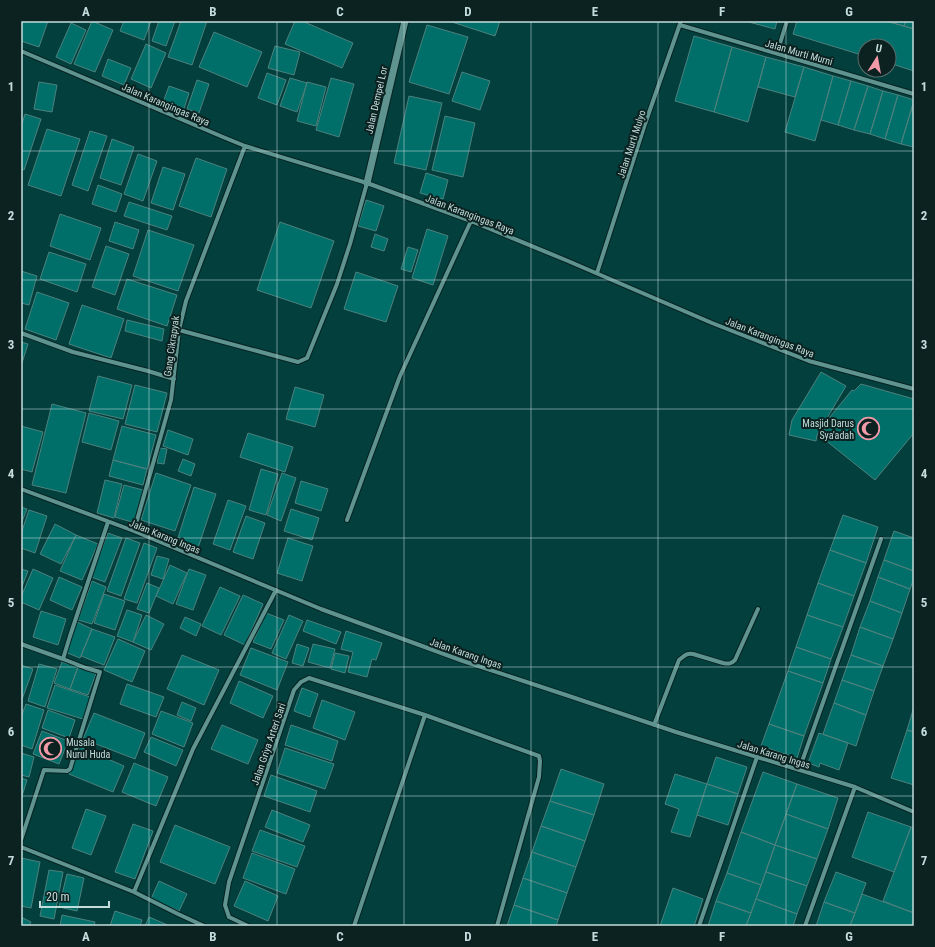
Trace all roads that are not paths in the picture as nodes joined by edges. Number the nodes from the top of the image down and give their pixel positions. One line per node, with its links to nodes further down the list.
1 (405, 21): 8 (street, Jalan Dempel Lor)
2 (787, 21): 5 (street)
3 (680, 23): 5 (street, Jalan Murti Murni); 10 (street, Jalan Murti Mulyo)
4 (21, 51): 7 (street, Jalan Karangingas Raya)
5 (777, 53): 6 (street, Jalan Murti Murni)
6 (914, 94)
7 (245, 146): 8 (street, Jalan Karangingas Raya); 11 (street, Gang Cikrapyak)
8 (367, 183): 9 (street, Jalan Karangingas Raya); 11 (street)
9 (470, 221): 10 (street, Jalan Karangingas Raya); 16 (street)
10 (597, 273): 14 (street, Jalan Karangingas Raya)
11 (179, 330): 13 (street, Gang Cikrapyak)
12 (21, 333): 13 (street)
13 (174, 379): 18 (street, Gang Cikrapyak)
14 (914, 389)
15 (21, 489): 17 (street, Jalan Karang Ingas)
16 (347, 520)
17 (108, 522): 18 (street, Jalan Karang Ingas); 23 (street)
18 (134, 531): 20 (street, Jalan Karang Ingas)
19 (881, 539): 27 (street)
20 (276, 590): 25 (street, Jalan Karang Ingas); 32 (street)
21 (758, 609): 25 (street)
22 (21, 644): 23 (street)
23 (63, 659): 30 (street)
24 (425, 715): 34 (street, Jalan Griya Arteri Sari); 35 (street); 36 (street, Jalan Griya Arteri Sari)
25 (654, 725): 26 (street, Jalan Karang Ingas)
26 (757, 757): 27 (street, Jalan Karang Ingas); 37 (street)
27 (798, 770): 28 (street, Jalan Karang Ingas)
28 (855, 787): 29 (street, Jalan Karang Ingas); 38 (street)
29 (914, 812)
30 (21, 840)
31 (21, 847): 32 (street)
32 (134, 892): 33 (street)
33 (204, 926)
34 (248, 926)
35 (354, 926)
36 (497, 926)
37 (699, 926)
38 (805, 926)

